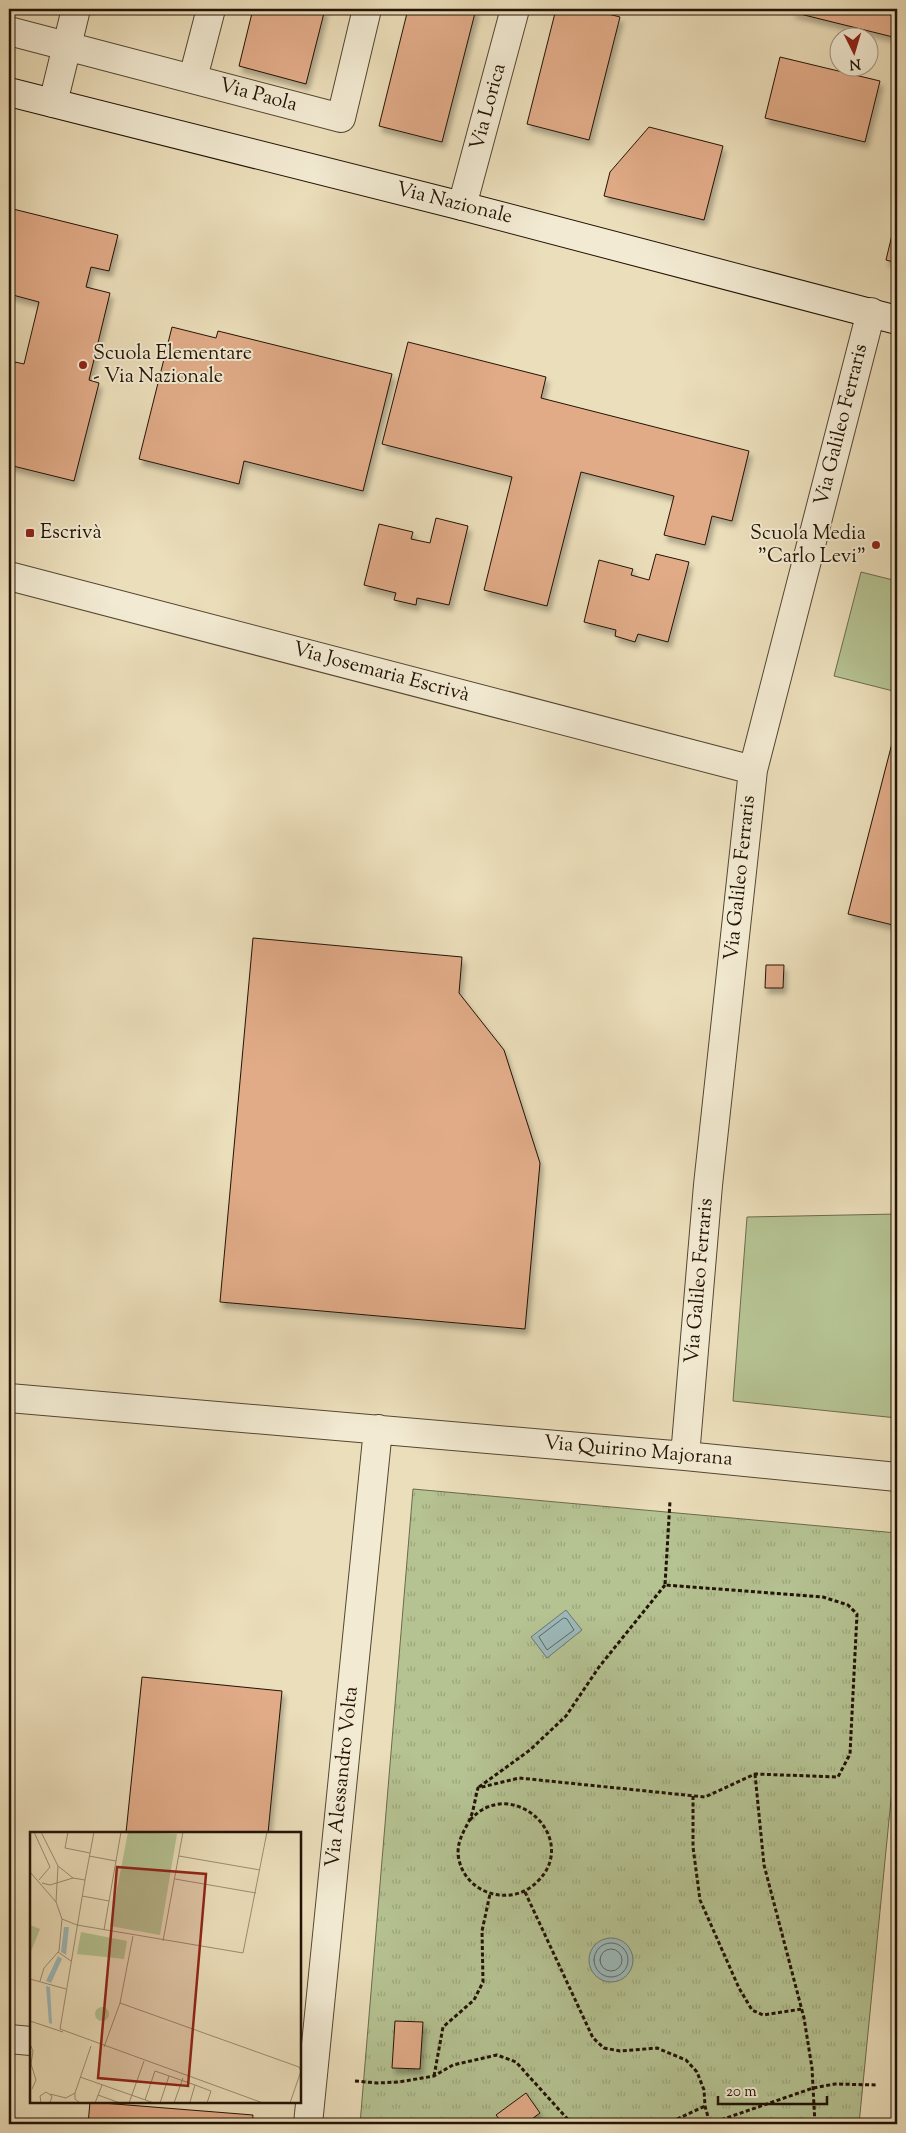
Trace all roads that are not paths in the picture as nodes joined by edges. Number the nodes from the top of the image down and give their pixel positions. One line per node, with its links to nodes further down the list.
1 (76, 9): 6 (street)
2 (211, 9): 7 (street)
3 (367, 9): 7 (street, Via Paola)
4 (516, 9): 10 (street, Via Lorica)
5 (9, 31): 6 (street, Via Paola)
6 (67, 45): 7 (street, Via Paola); 9 (street)
7 (194, 78)
8 (9, 92): 9 (street, Via Nazionale)
9 (53, 103): 10 (street, Via Nazionale)
10 (462, 206): 11 (street, Via Nazionale)
11 (871, 312): 12 (street, Via Nazionale); 14 (street, Via Galileo Ferraris)
12 (897, 320)
13 (9, 576): 14 (street, Via Josemaria Escrivà)
14 (753, 770): 17 (street, Via Galileo Ferraris)
15 (9, 1398): 16 (street, Via Quirino Majorana)
16 (378, 1429): 17 (street, Via Quirino Majorana); 21 (street, Via Alessandro Volta)
17 (685, 1456): 18 (street, Via Quirino Majorana)
18 (897, 1477)
19 (9, 2039): 20 (street)
20 (30, 2041)
21 (307, 2064): 22 (street, Via Alessandro Volta)
22 (308, 2124)

